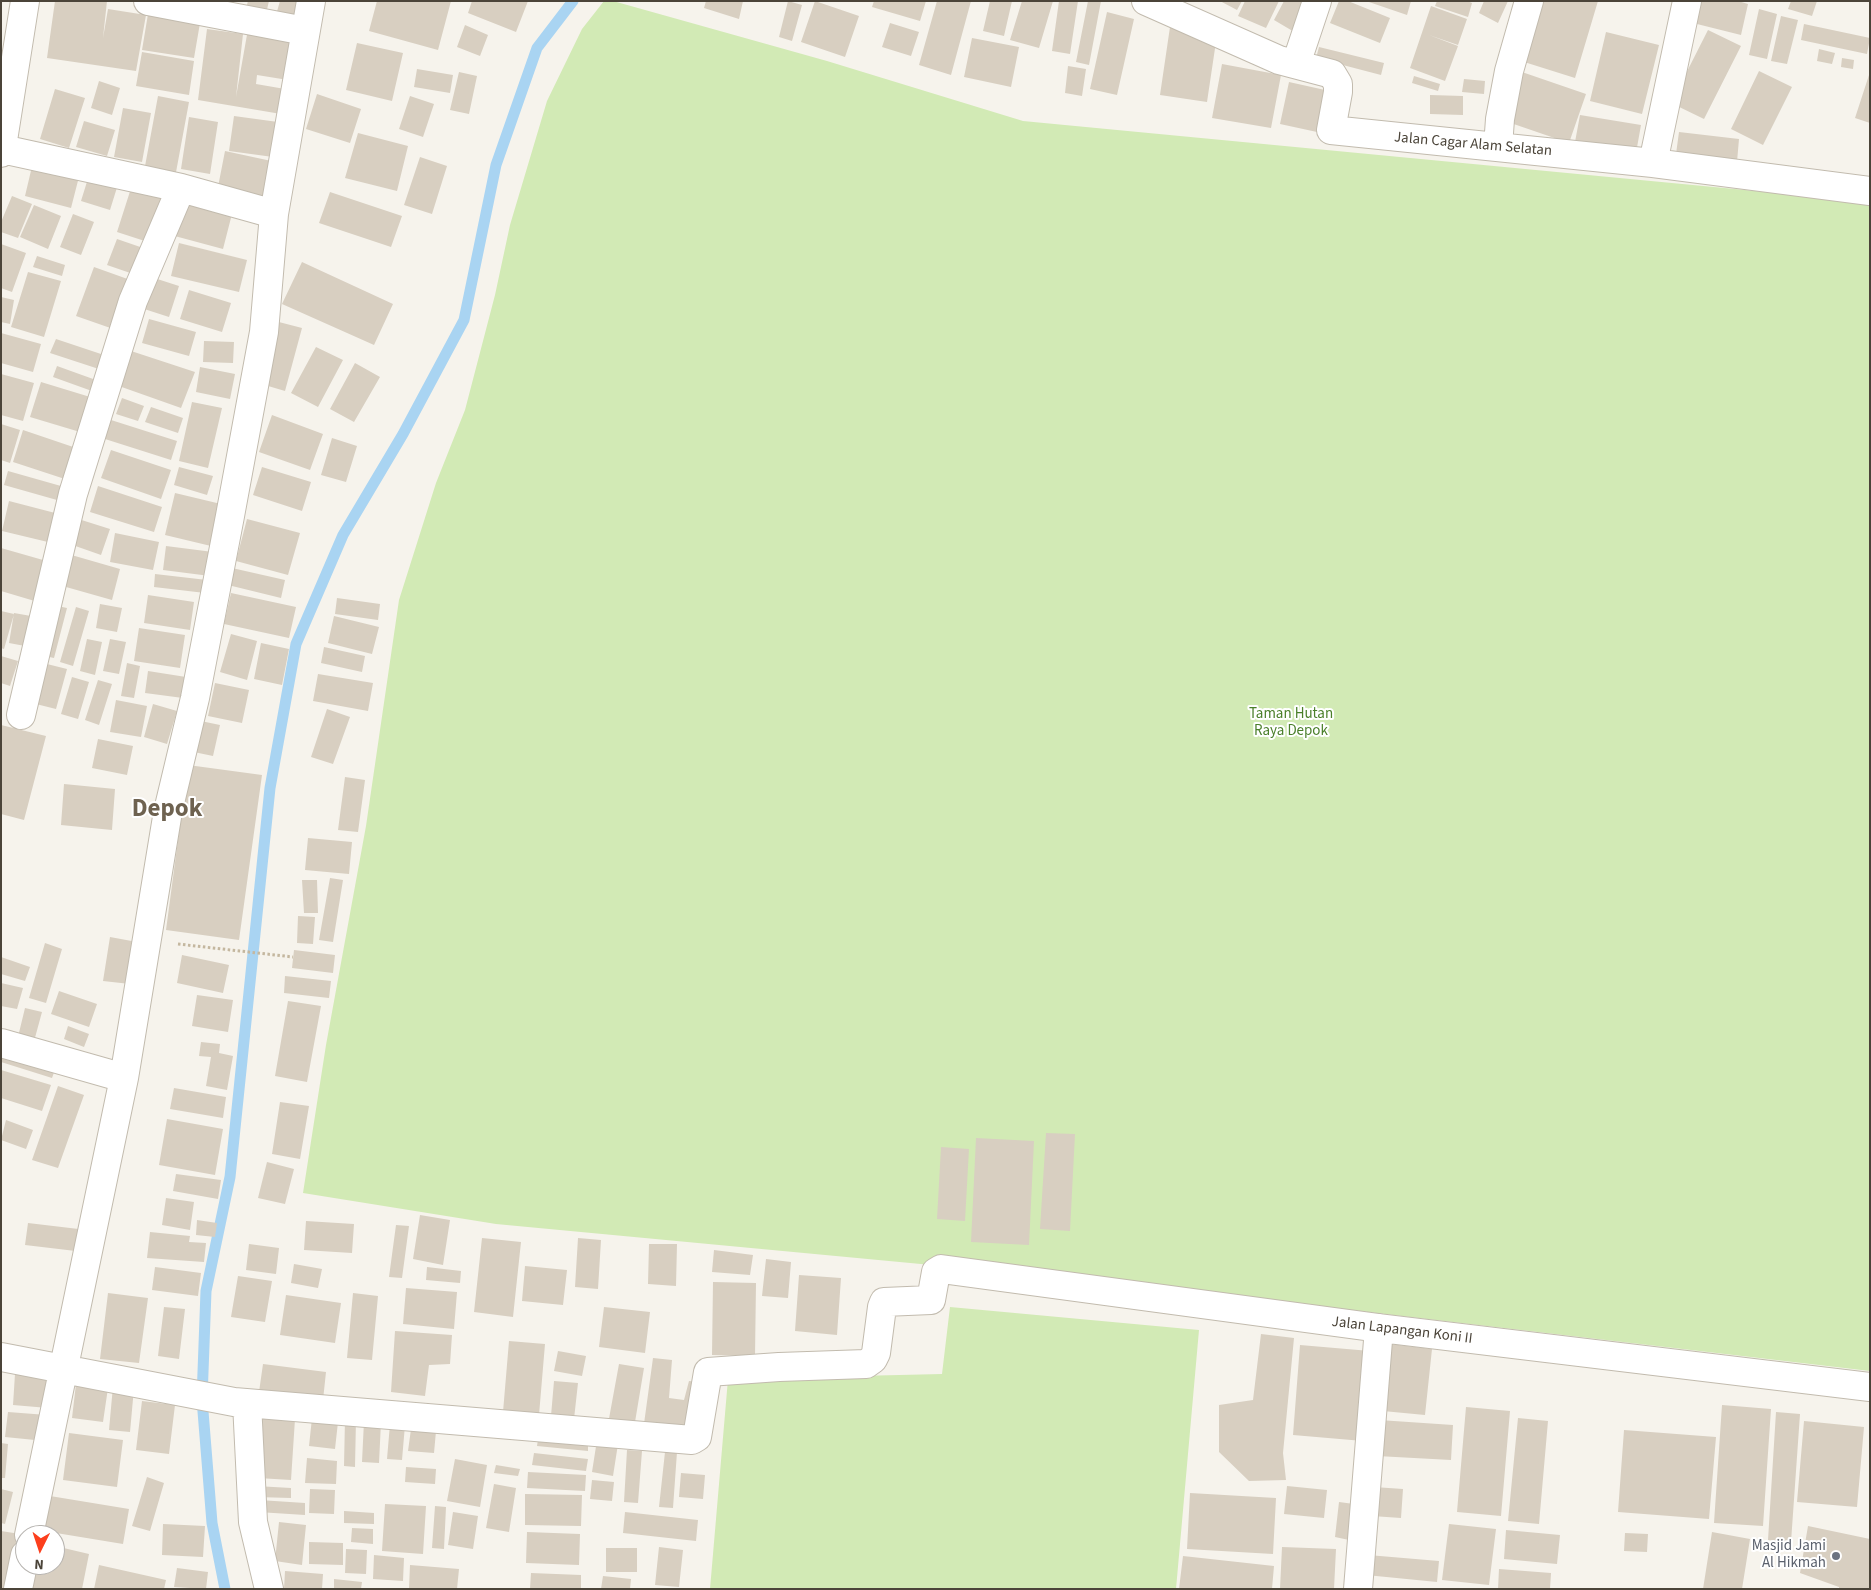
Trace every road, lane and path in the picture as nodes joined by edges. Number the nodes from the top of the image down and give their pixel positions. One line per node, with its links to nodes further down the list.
1 (25, 1): 11 (street)
2 (148, 1): 8 (street)
3 (311, 1): 8 (street)
4 (1146, 1): 9 (street, Jalan Cagar Alam Selatan)
5 (1317, 1): 9 (street)
6 (1529, 1): 10 (street)
7 (1687, 1): 12 (street)
8 (305, 31): 15 (street)
9 (1296, 64): 10 (street, Jalan Cagar Alam Selatan)
10 (1498, 147): 12 (street, Jalan Cagar Alam Selatan)
11 (2, 151): 13 (street)
12 (1653, 163): 14 (street, Jalan Cagar Alam Selatan)
13 (181, 188): 15 (street); 16 (street)
14 (1870, 191)
15 (274, 214): 17 (street)
16 (21, 715)
17 (147, 940): 18 (path); 20 (street)
18 (293, 957)
19 (1, 1043): 20 (street)
20 (124, 1078): 23 (street)
21 (1380, 1328): 24 (street, Jalan Lapangan Koni II); 25 (street, Jalan Lapangan Koni II); 30 (street)
22 (1, 1357): 23 (street)
23 (64, 1368): 25 (street); 26 (street)
24 (1870, 1387)
25 (240, 1403): 29 (street)
26 (31, 1525)
27 (21, 1575): 28 (street)
28 (18, 1589)
29 (269, 1589)
30 (1358, 1589)

